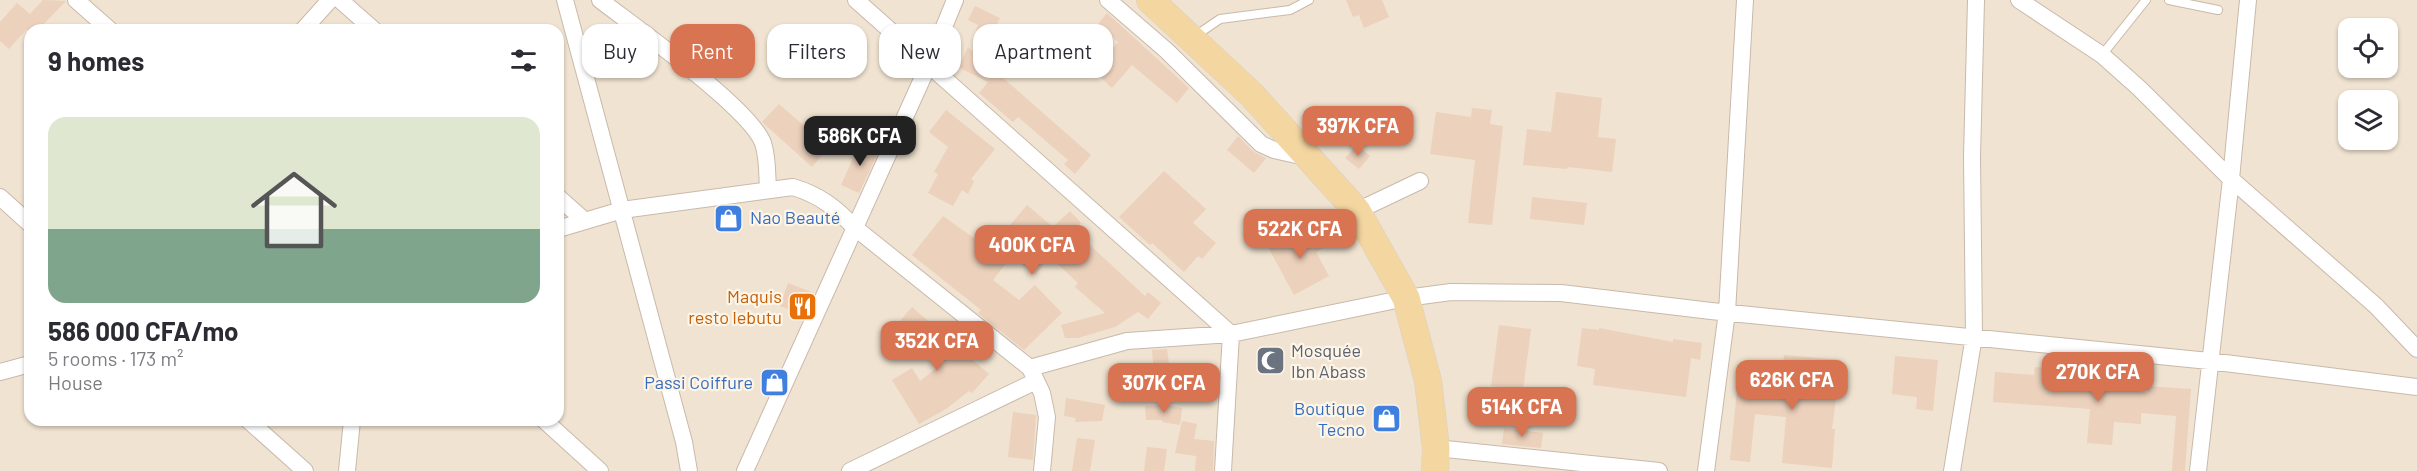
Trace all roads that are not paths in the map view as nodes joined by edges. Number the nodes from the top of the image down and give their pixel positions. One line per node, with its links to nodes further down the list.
1 (76, 0): 18 (street)
2 (330, 0): 19 (street)
3 (340, 0): 20 (street)
4 (565, 0): 36 (street)
5 (600, 0): 33 (street)
6 (856, 0): 21 (street)
7 (955, 0): 22 (street)
8 (1107, 0): 24 (street)
9 (1150, 0): 23 (main road)
10 (1309, 0): 23 (lane)
11 (1745, 0): 43 (street)
12 (1976, 0): 45 (street)
13 (2019, 0): 25 (street)
14 (2145, 0): 25 (lane)
15 (2169, 0): 17 (lane)
16 (2248, 0): 31 (street)
17 (2218, 10)
18 (103, 24)
19 (308, 24)
20 (367, 24)
21 (882, 24)
22 (945, 24)
23 (1192, 38): 24 (street); 28 (main road)
24 (1167, 51): 29 (street)
25 (2102, 55): 31 (street)
26 (922, 78): 41 (street)
27 (942, 78): 44 (street)
28 (1252, 95): 29 (street); 30 (main road)
29 (1232, 114): 30 (street)
30 (1311, 159): 37 (main road)
31 (2231, 179): 46 (street); 47 (street)
32 (1420, 181): 37 (street)
33 (768, 189): 36 (street); 41 (street)
34 (0, 197): 38 (street)
35 (564, 202): 39 (street)
36 (622, 210): 39 (street); 59 (street)
37 (1357, 211): 42 (main road)
38 (24, 219)
39 (585, 221): 40 (street)
40 (564, 227)
41 (854, 227): 50 (street); 60 (street)
42 (1406, 298): 43 (street); 44 (street); 55 (main road)
43 (1727, 312): 45 (street); 65 (street)
44 (1231, 334): 50 (street); 63 (street)
45 (1974, 336): 47 (street); 66 (street)
46 (2417, 349)
47 (2209, 361): 51 (street); 67 (street)
48 (24, 366): 49 (street)
49 (0, 372)
50 (1033, 374): 61 (street); 62 (street)
51 (2417, 387)
52 (256, 426): 56 (street)
53 (351, 426): 57 (street)
54 (551, 426): 58 (street)
55 (1436, 460): 64 (street)
56 (305, 471)
57 (347, 471)
58 (600, 471)
59 (689, 471)
60 (745, 471)
61 (850, 471)
62 (1042, 471)
63 (1223, 471)
64 (1659, 471)
65 (1706, 471)
66 (1952, 471)
67 (2198, 471)

